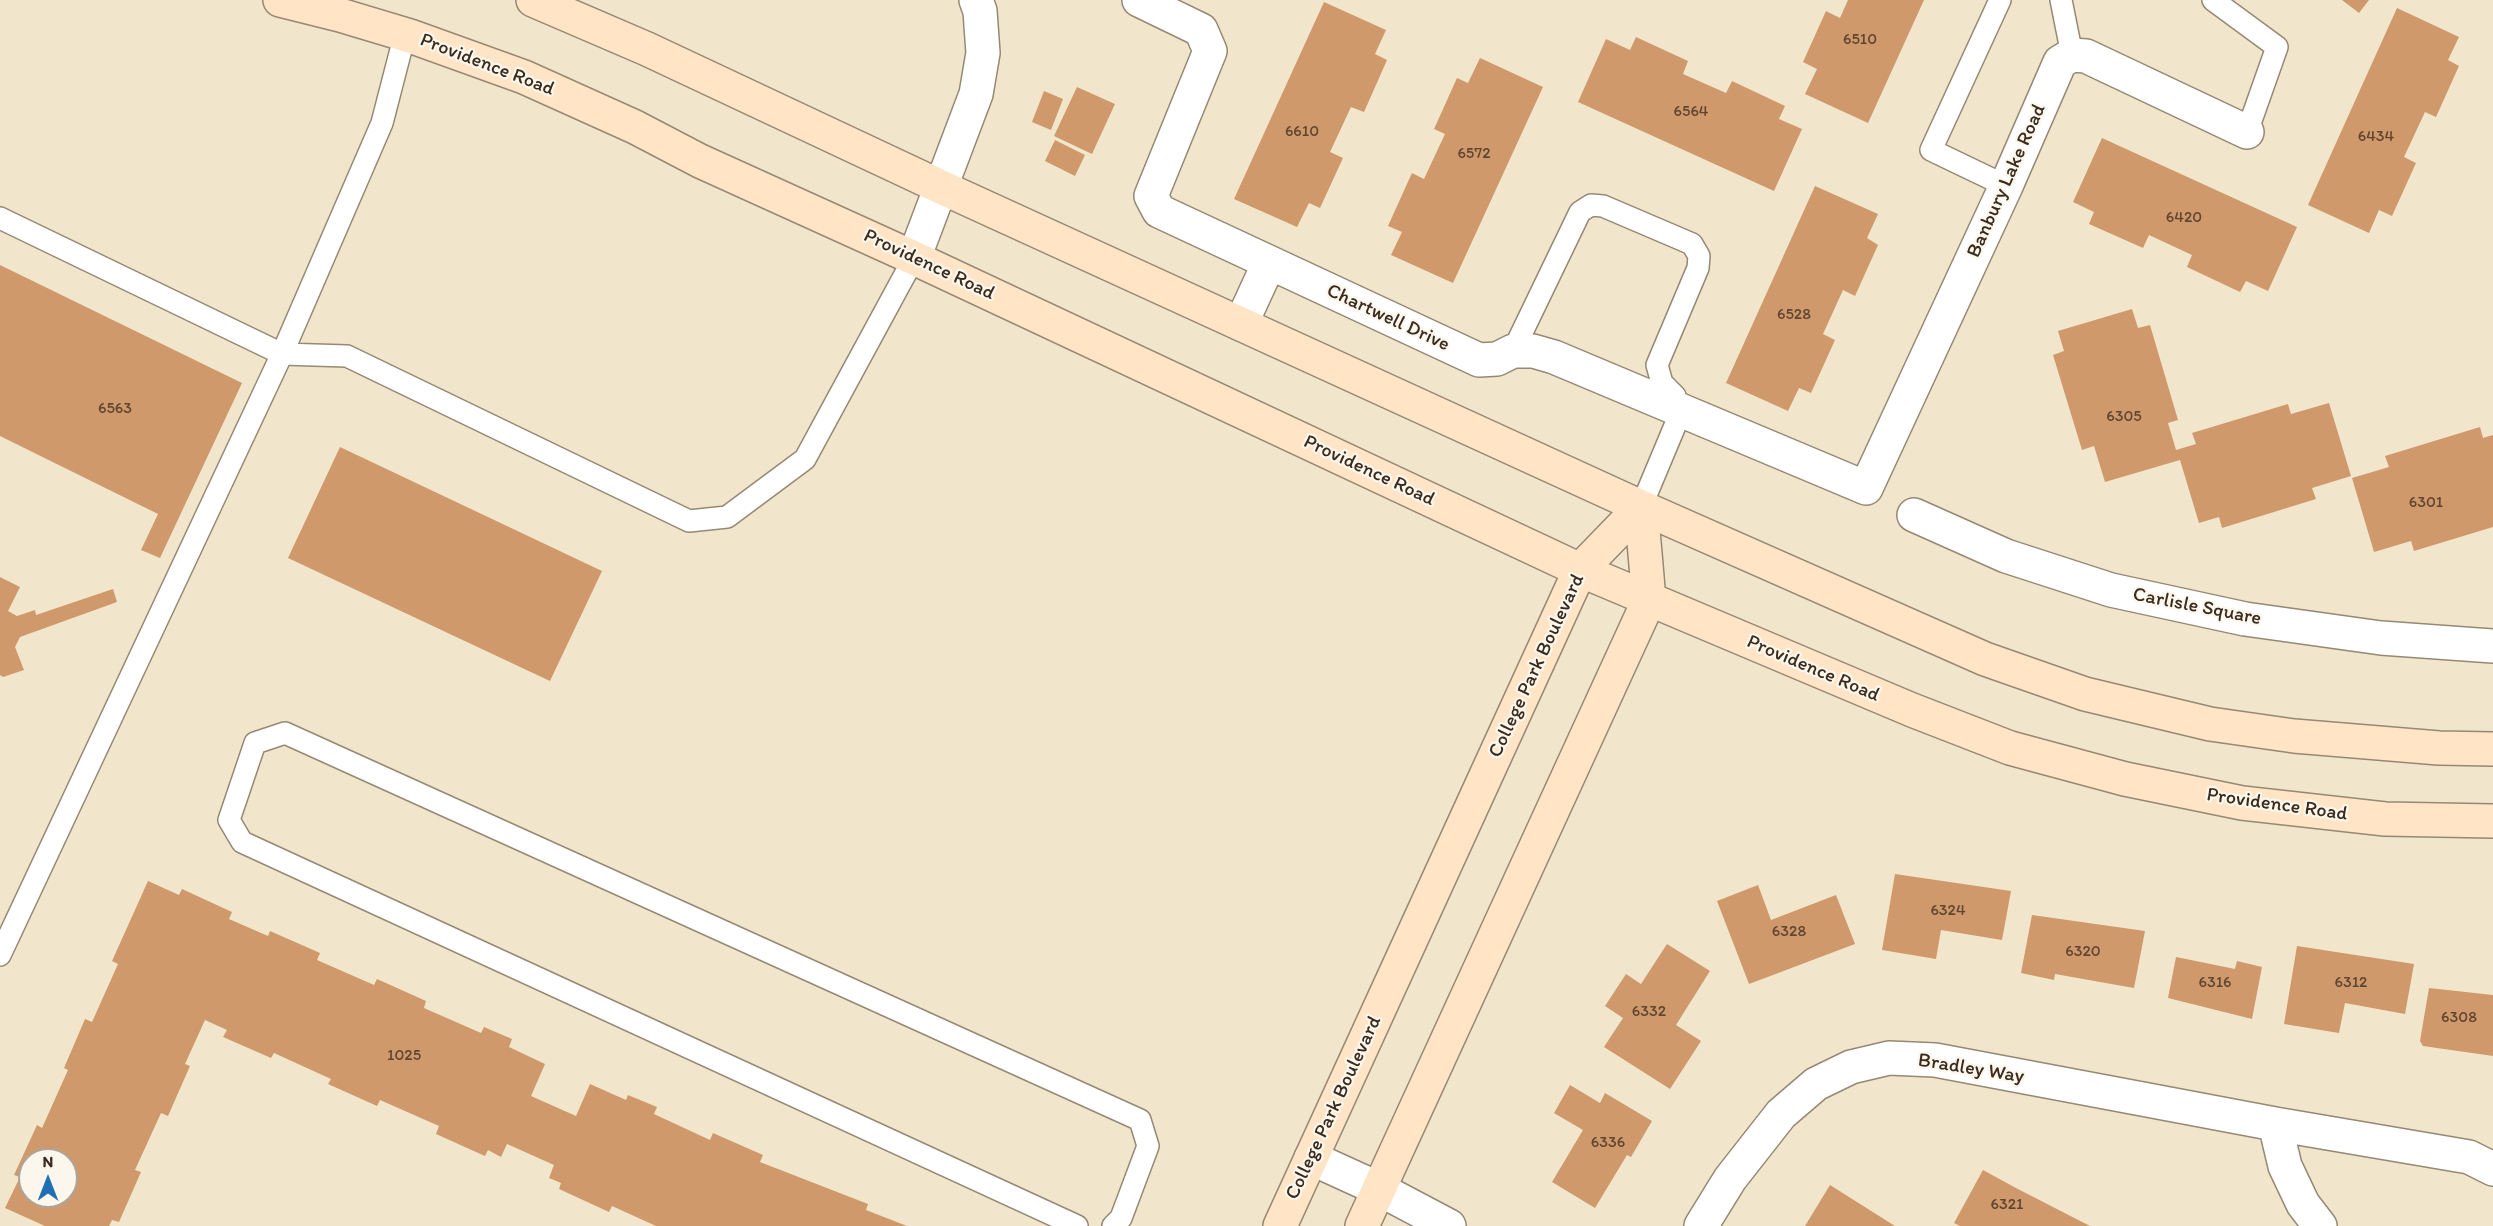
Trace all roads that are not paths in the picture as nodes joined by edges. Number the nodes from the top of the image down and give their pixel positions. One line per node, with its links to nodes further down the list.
1 (280, 0): 8 (main road, Providence Road)
2 (533, 0): 12 (main road)
3 (976, 0): 12 (street)
4 (1139, 0): 15 (street, Chartwell Drive)
5 (2000, 0): 11 (lane)
6 (2061, 0): 9 (lane)
7 (2213, 0): 10 (lane)
8 (405, 34): 14 (main road, Providence Road); 18 (lane)
9 (2072, 54): 10 (street); 11 (street, Banbury Lake Road)
10 (2247, 132)
11 (2006, 186): 20 (street, Banbury Lake Road)
12 (941, 187): 14 (street); 16 (main road)
13 (0, 218): 18 (lane)
14 (914, 258): 18 (lane); 23 (main road, Providence Road)
15 (1269, 263): 16 (street); 17 (street, Chartwell Drive)
16 (1241, 324): 21 (main road)
17 (1513, 351): 19 (street, Chartwell Drive); 19 (lane)
18 (282, 354): 28 (lane)
19 (1678, 409): 20 (street, Chartwell Drive); 21 (lane)
20 (1866, 488)
21 (1641, 507): 23 (main road, College Park Boulevard); 24 (main road); 26 (main road)
22 (1914, 515): 25 (street, Carlisle Square)
23 (1580, 570): 24 (main road, Providence Road); 30 (main road, College Park Boulevard)
24 (1649, 600): 27 (main road, Providence Road); 32 (main road)
25 (2493, 646)
26 (2493, 749)
27 (2493, 822)
28 (0, 955)
29 (2275, 1124): 31 (street, Bradley Way); 38 (street, Bradley Way); 39 (street)
30 (1311, 1158): 32 (street); 35 (main road, College Park Boulevard)
31 (2493, 1169)
32 (1379, 1189): 36 (main road); 37 (street)
33 (1077, 1226): 34 (lane)
34 (1113, 1226)
35 (1280, 1226)
36 (1362, 1226)
37 (1449, 1226)
38 (1701, 1226)
39 (2320, 1226)

